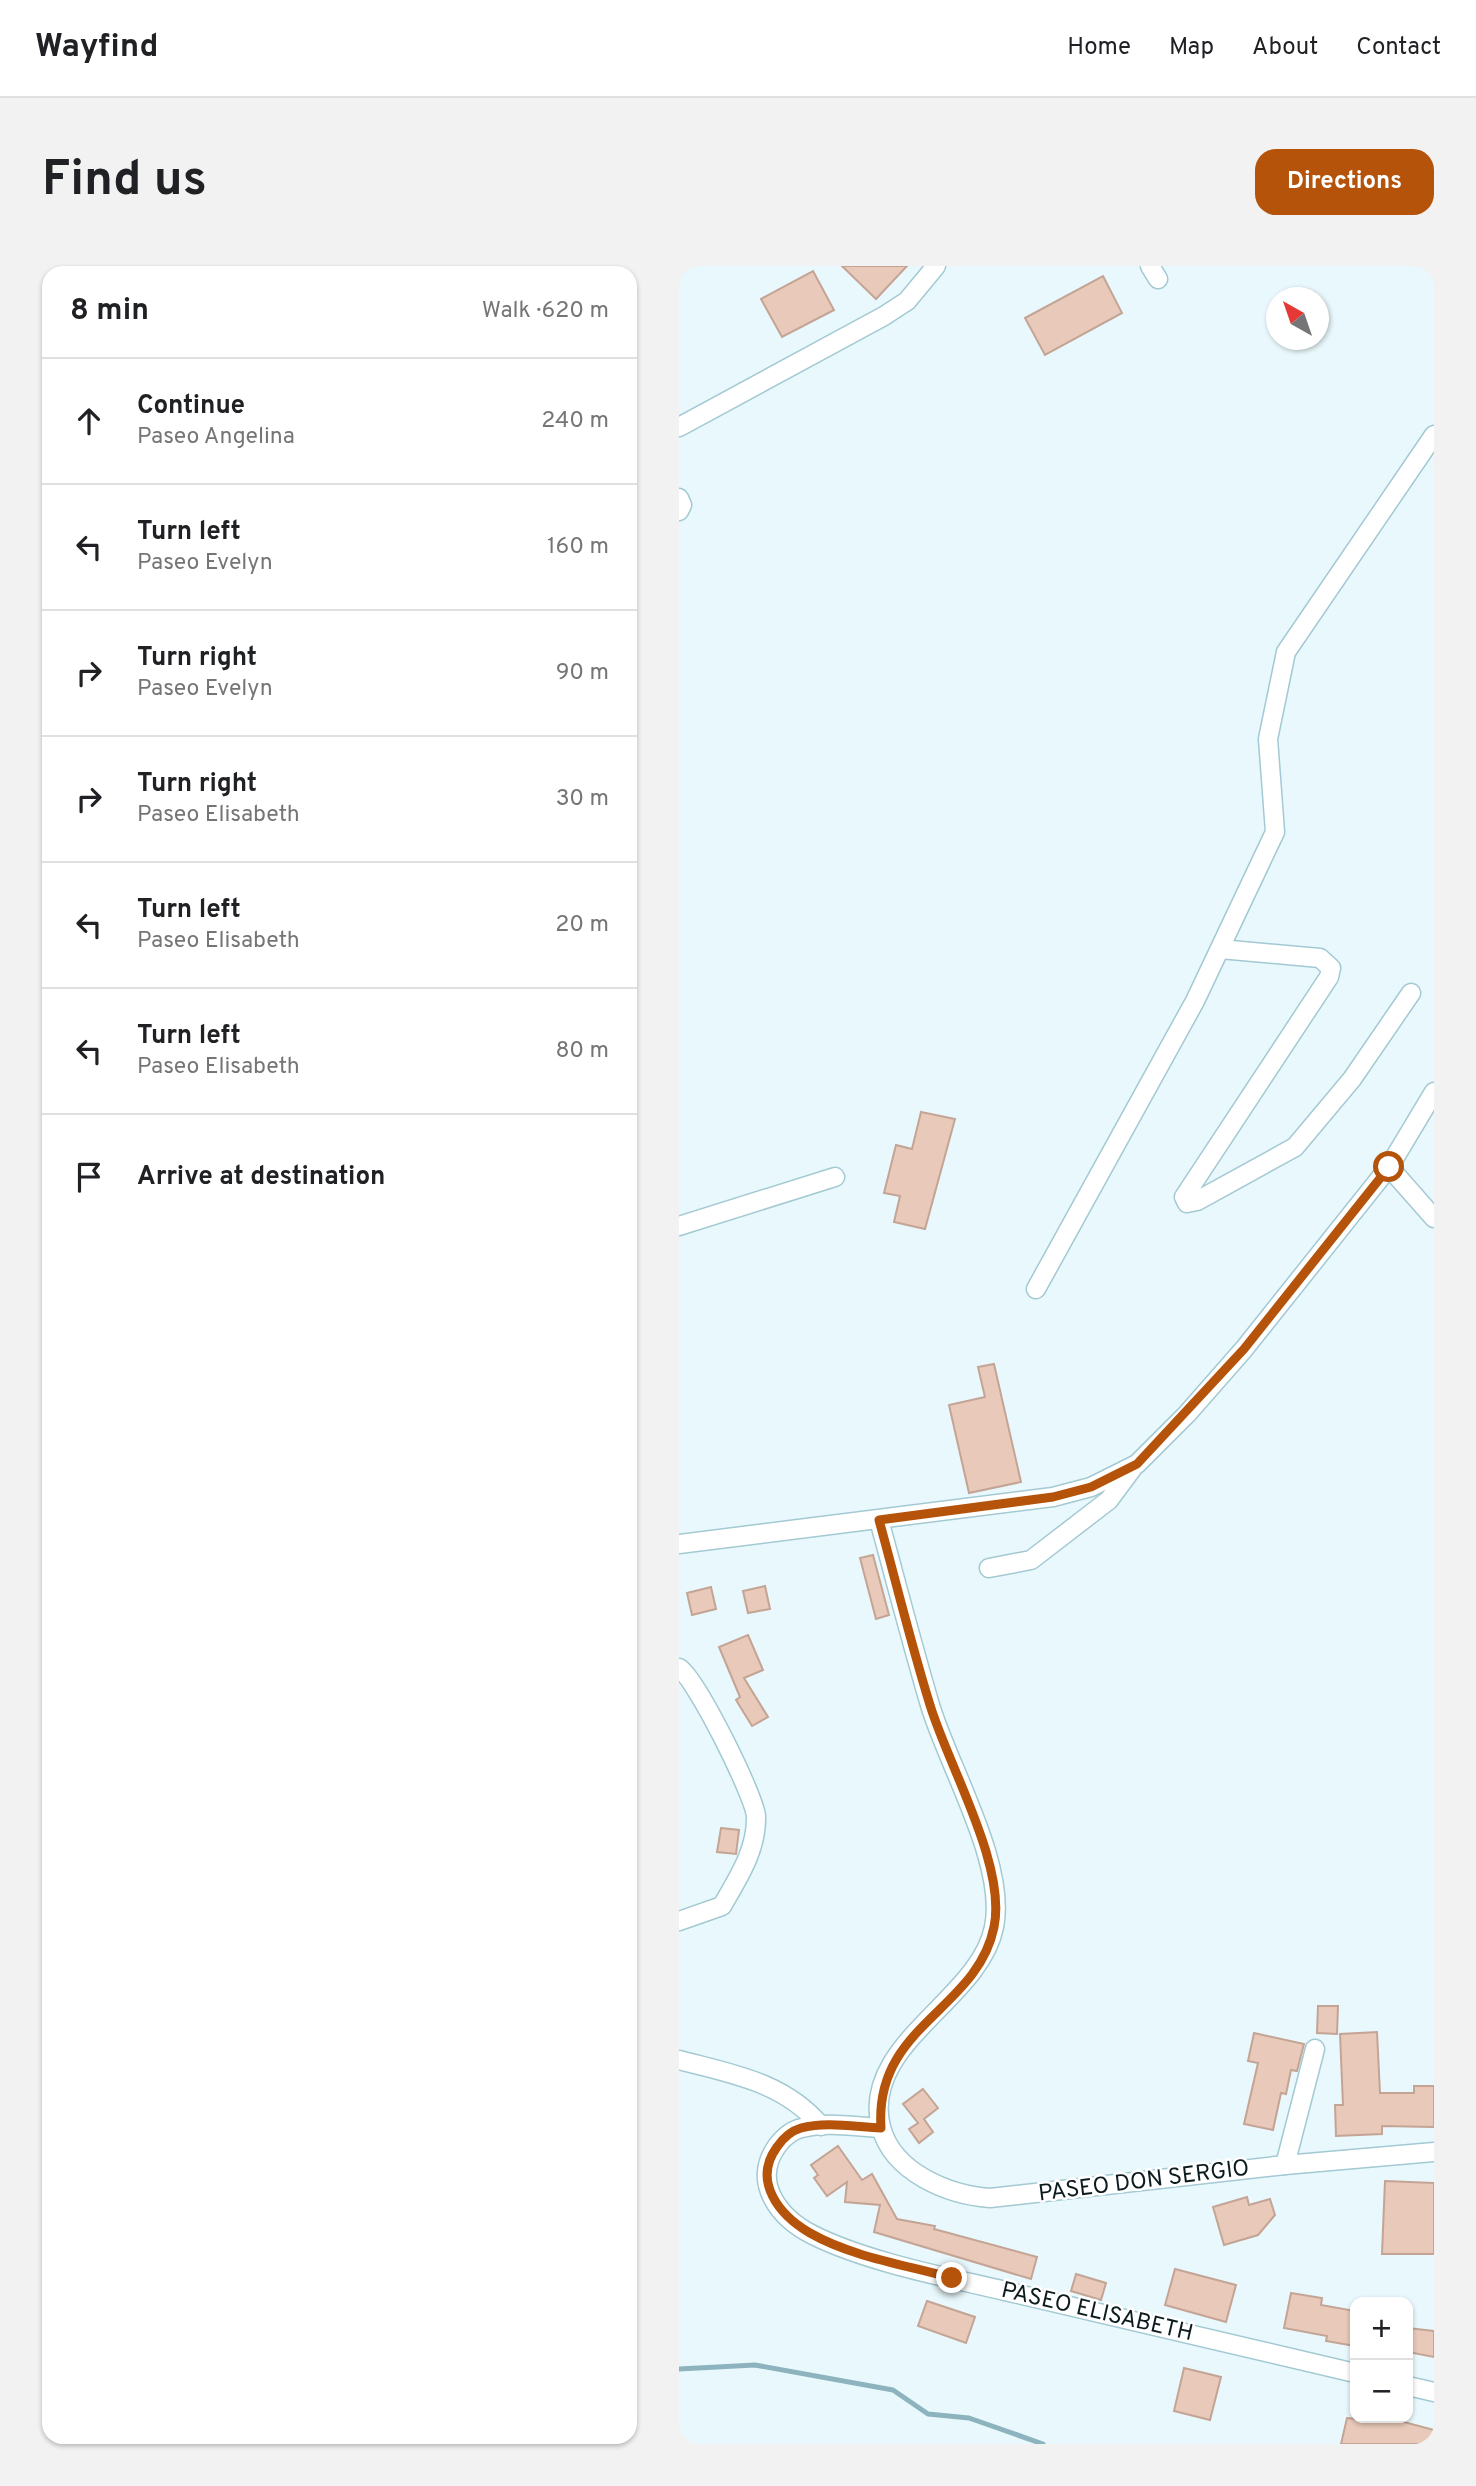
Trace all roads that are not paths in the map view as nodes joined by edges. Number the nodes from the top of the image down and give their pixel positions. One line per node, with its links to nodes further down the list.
1 (936, 266): 2 (street)
2 (679, 427)
3 (1434, 435): 6 (street)
4 (679, 498): 5 (street)
5 (679, 511)
6 (1220, 948): 7 (street); 13 (street)
7 (1411, 993)
8 (1434, 1092): 9 (street)
9 (1389, 1167): 11 (street); 14 (street)
10 (835, 1177): 12 (street)
11 (1434, 1218)
12 (679, 1226)
13 (1035, 1289)
14 (1137, 1464): 15 (street); 17 (street)
15 (879, 1520): 16 (street); 23 (street)
16 (679, 1544)
17 (989, 1568)
18 (679, 1668): 19 (street)
19 (679, 1921)
20 (1315, 2049): 25 (street)
21 (679, 2060): 22 (street)
22 (821, 2126): 23 (street, PASEO ELISABETH); 26 (street, PASEO ELISABETH)
23 (881, 2128): 25 (street, PASEO DON SERGIO)
24 (1434, 2151): 25 (street, PASEO DON SERGIO)
25 (1285, 2165)
26 (1350, 2372)
27 (1413, 2387): 28 (street)
28 (1434, 2392)

